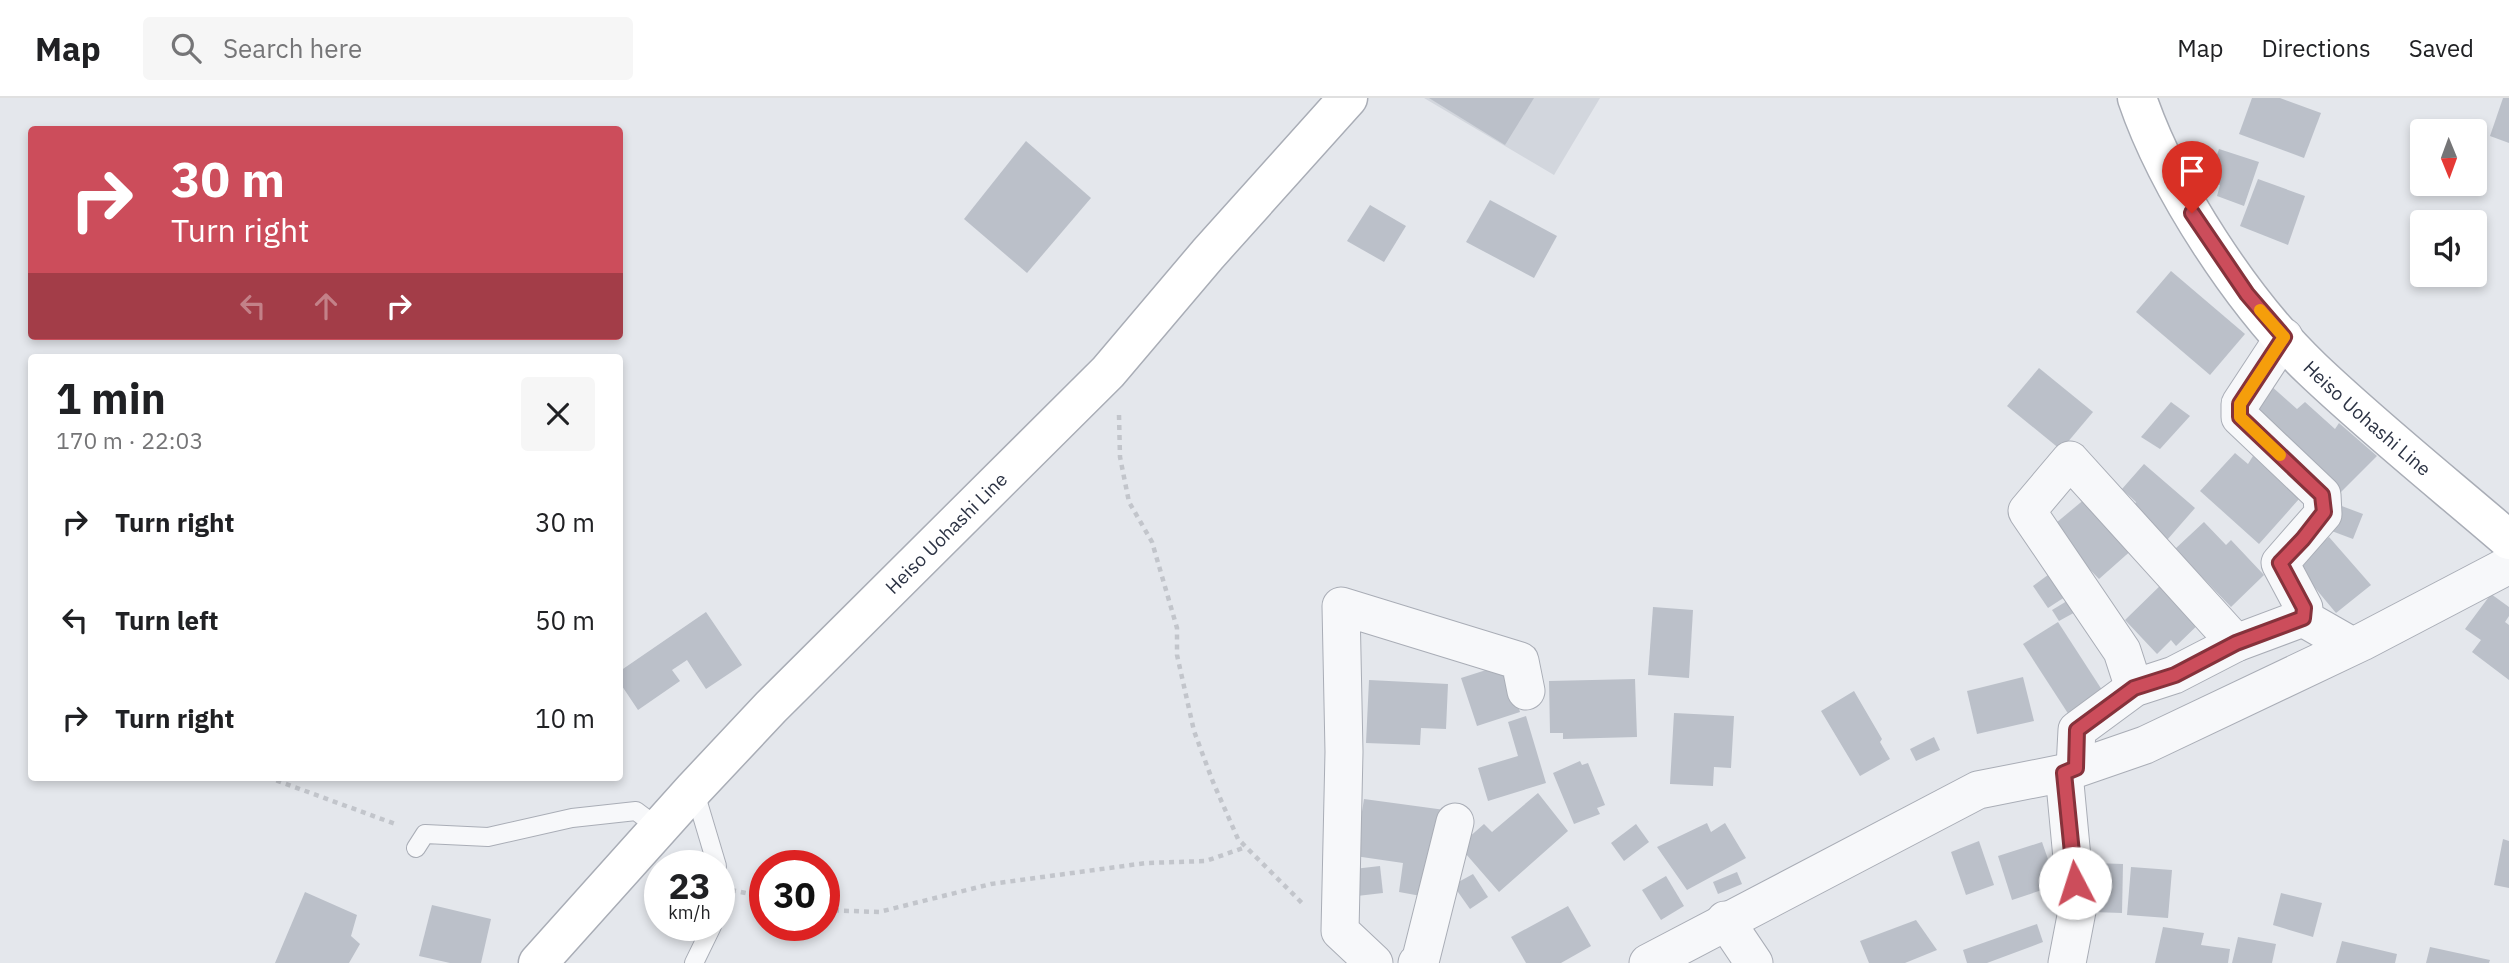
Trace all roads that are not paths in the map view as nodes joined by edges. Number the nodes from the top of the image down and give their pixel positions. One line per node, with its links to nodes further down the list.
1 (1348, 98): 12 (main road, Heiso Uohashi Line)
2 (2137, 98): 3 (main road, Heiso Uohashi Line)
3 (2284, 337): 4 (main road, Heiso Uohashi Line); 6 (street)
4 (2509, 540)
5 (2509, 565): 8 (street)
6 (2303, 618): 7 (street); 8 (street)
7 (2236, 643): 9 (street); 9 (street)
8 (2352, 646): 11 (street)
9 (2134, 688): 11 (street)
10 (1526, 691): 21 (street)
11 (2070, 771): 17 (street); 25 (street)
12 (694, 789): 14 (main road, Heiso Uohashi Line); 16 (lane)
13 (1455, 822): 22 (street)
14 (660, 829): 15 (lane); 19 (main road, Heiso Uohashi Line)
15 (421, 841)
16 (711, 850)
17 (1725, 920): 23 (street); 24 (street)
18 (705, 941): 20 (lane)
19 (538, 963)
20 (694, 963)
21 (1374, 963)
22 (1417, 963)
23 (1648, 963)
24 (1754, 963)
25 (2067, 963)

